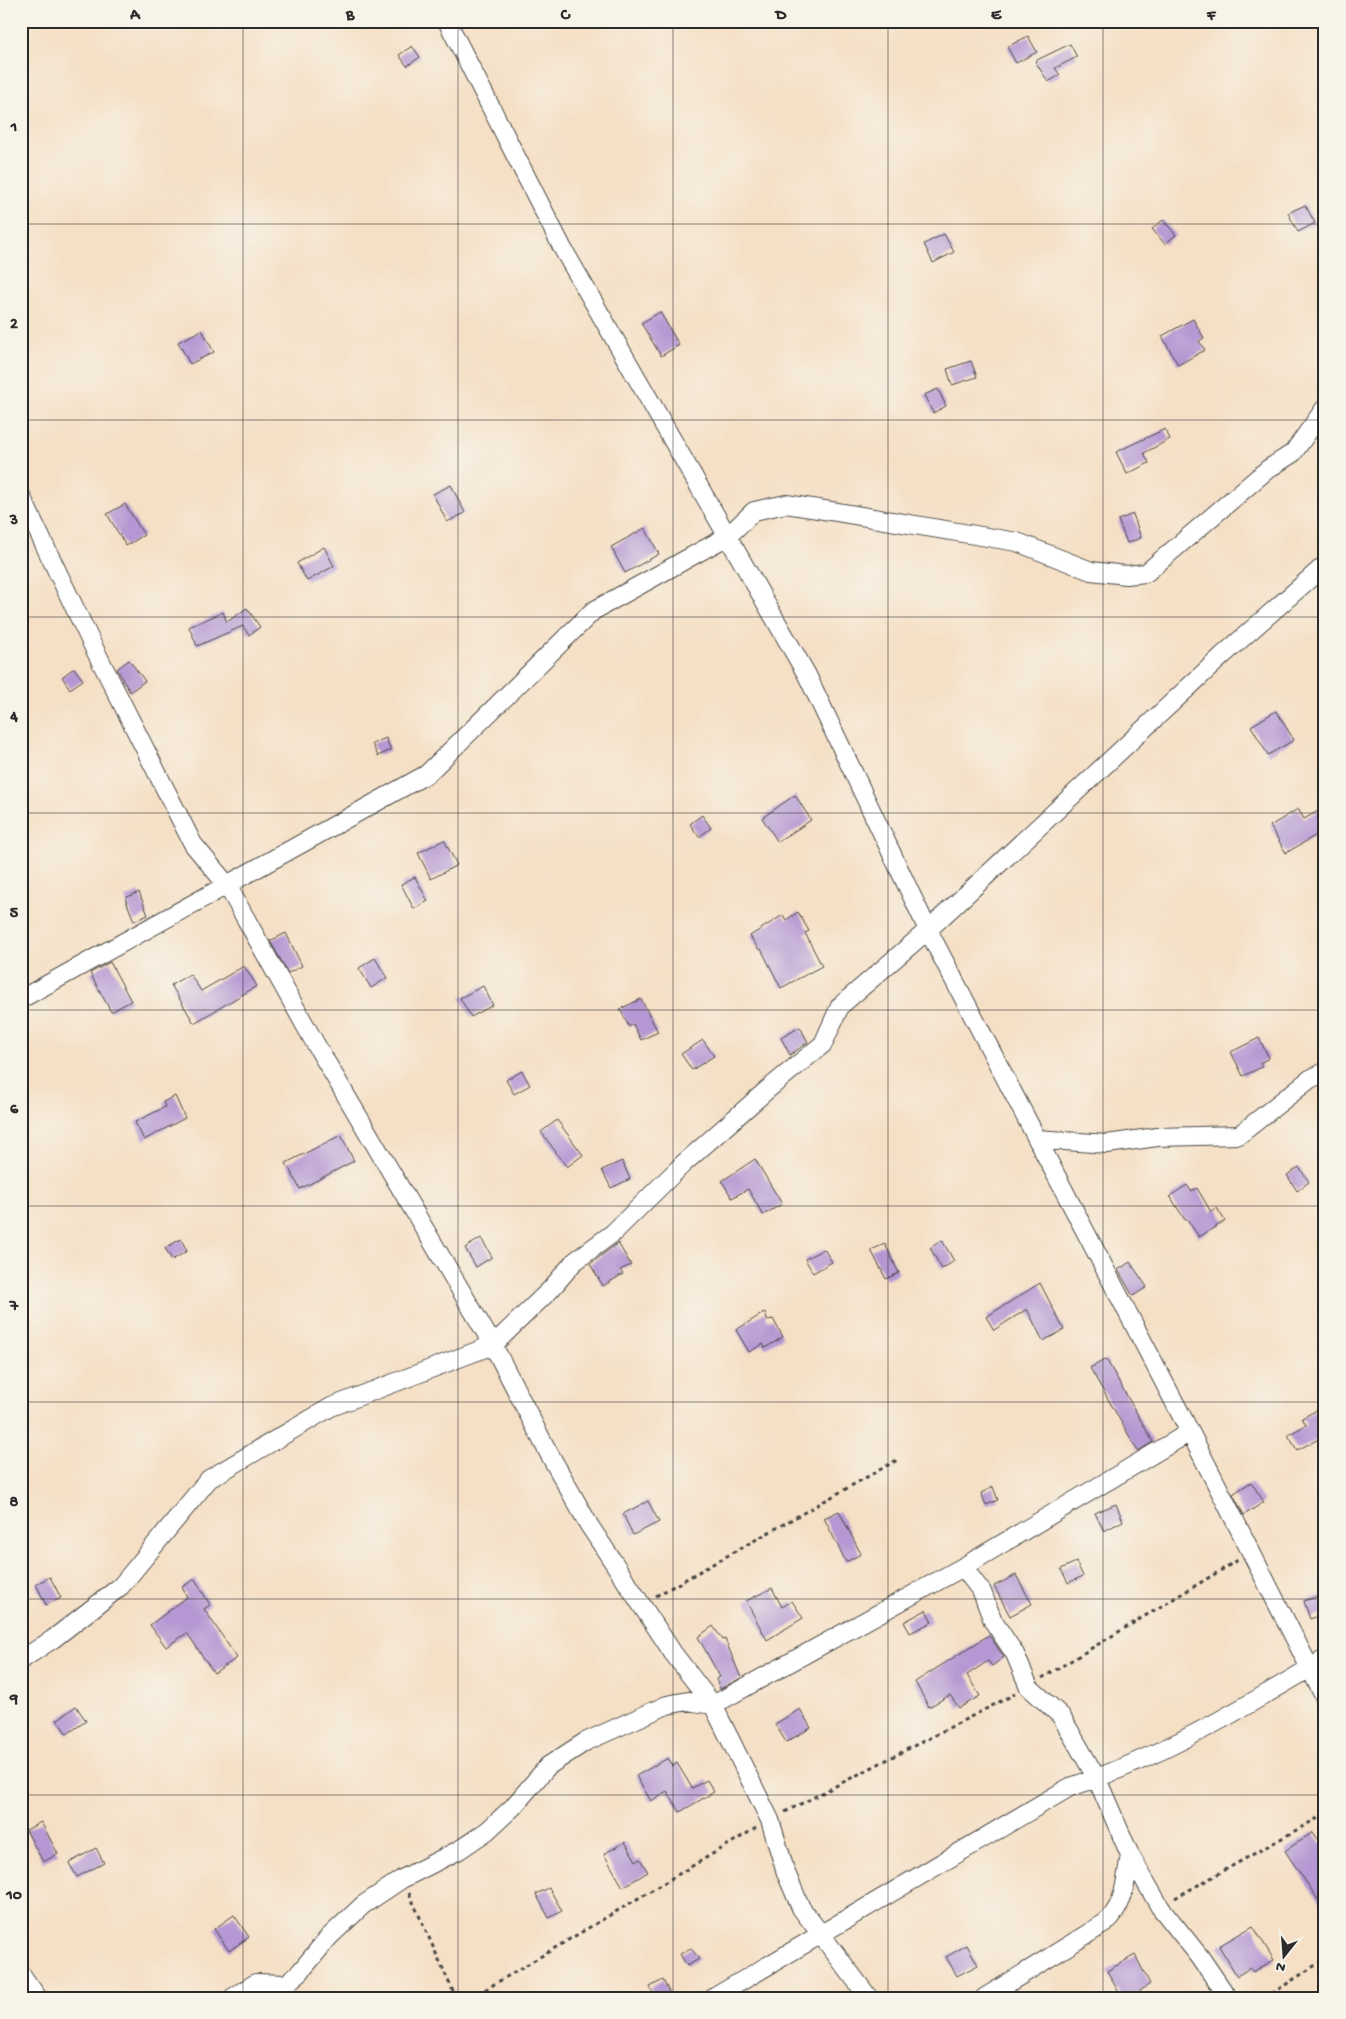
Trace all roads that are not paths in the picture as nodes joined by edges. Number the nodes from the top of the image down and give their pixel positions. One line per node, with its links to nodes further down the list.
1 (447, 21): 4 (street)
2 (1325, 408): 4 (street)
3 (21, 496): 6 (street)
4 (728, 536): 6 (street); 7 (street)
5 (1325, 565): 7 (street)
6 (227, 885): 8 (street); 11 (street)
7 (928, 930): 10 (street); 11 (street)
8 (21, 999)
9 (1325, 1072): 10 (street)
10 (1037, 1139): 12 (street)
11 (493, 1344): 14 (street); 17 (street)
12 (1190, 1432): 13 (street); 15 (street)
13 (963, 1567): 17 (street); 18 (street)
14 (21, 1660)
15 (1317, 1664): 16 (street); 18 (street)
16 (1325, 1698)
17 (713, 1705): 20 (street); 23 (street)
18 (1097, 1779): 19 (street); 20 (street)
19 (1130, 1855): 26 (street); 27 (street)
20 (822, 1935): 24 (street); 25 (street)
21 (21, 1974): 22 (street)
22 (38, 1998)
23 (232, 1998)
24 (714, 1998)
25 (869, 1998)
26 (984, 1998)
27 (1228, 1998)

